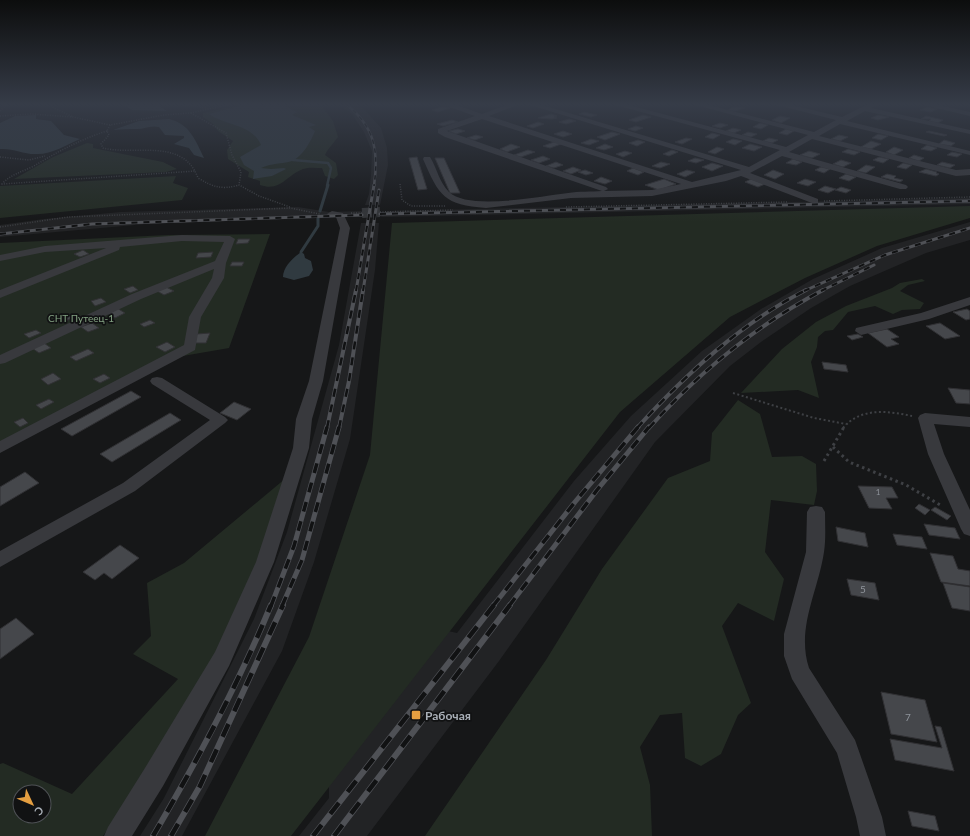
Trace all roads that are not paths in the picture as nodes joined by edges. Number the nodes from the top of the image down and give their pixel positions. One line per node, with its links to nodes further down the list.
1 (468, 143): 14 (street)
2 (566, 143): 13 (street)
3 (656, 143): 11 (street)
4 (754, 143): 8 (street)
5 (802, 143): 8 (street)
6 (841, 143): 12 (street)
7 (930, 143): 9 (street)
8 (786, 152): 11 (street); 15 (street)
9 (970, 153)
10 (427, 159): 17 (street)
11 (746, 171): 13 (street); 18 (street)
12 (970, 172)
13 (692, 184): 16 (street)
14 (588, 185): 16 (street); 17 (street)
15 (903, 187)
16 (619, 194): 17 (street)
17 (571, 195)
18 (815, 201)
19 (332, 214): 33 (street)
20 (114, 246): 21 (street); 22 (street); 23 (street)
21 (0, 258)
22 (220, 263): 26 (street); 29 (street)
23 (0, 294)
24 (970, 300): 25 (street)
25 (861, 331)
26 (0, 360)
27 (157, 381): 32 (street)
28 (970, 422): 31 (street)
29 (0, 448)
30 (816, 512): 34 (street)
31 (968, 525)
32 (0, 560)
33 (117, 836)
34 (873, 836)

